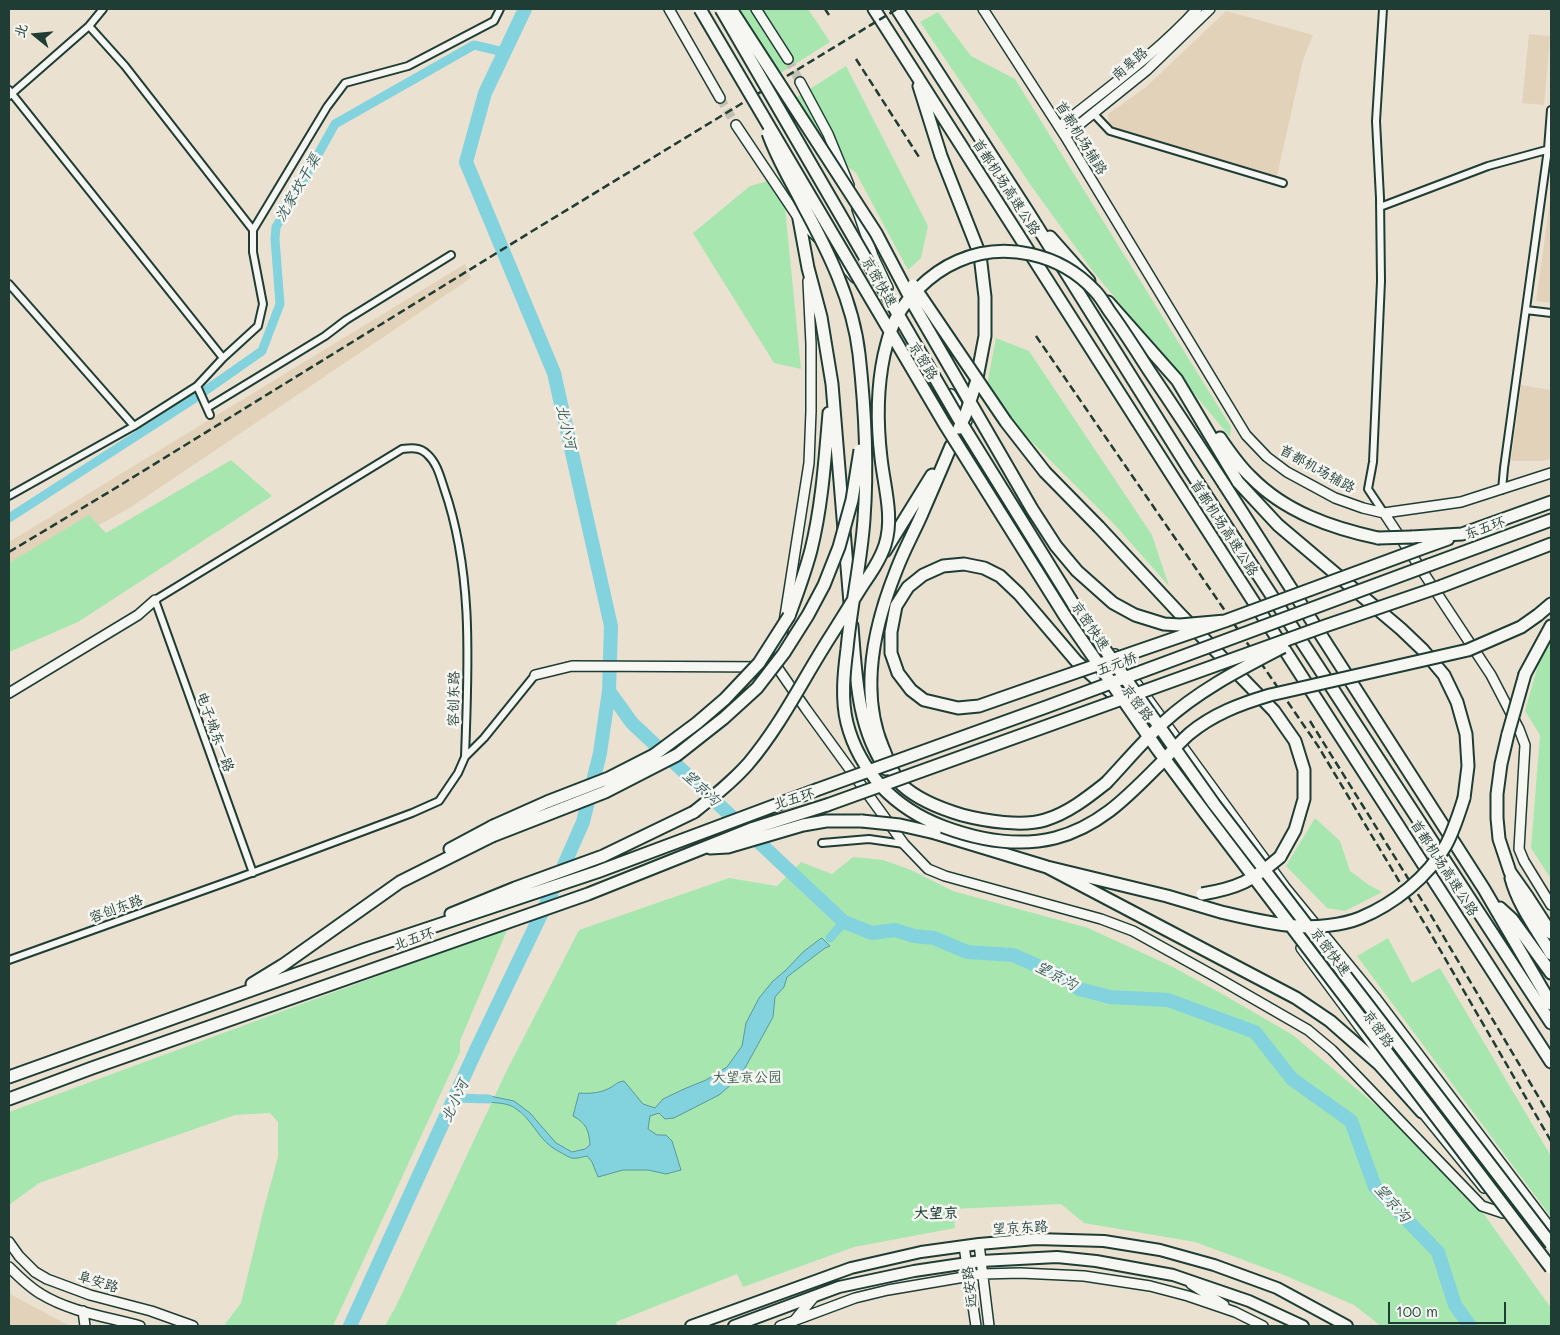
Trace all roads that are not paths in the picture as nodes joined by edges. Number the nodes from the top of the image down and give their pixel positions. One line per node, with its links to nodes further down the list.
1 (104, 9): 14 (street)
2 (500, 9): 31 (street)
3 (669, 9): 19 (street)
4 (700, 9): 20 (highway, 京密快速, bridge)
5 (721, 9): 94 (highway, 京密快速, bridge)
6 (732, 9): 32 (highway, bridge)
7 (756, 9): 15 (street)
8 (874, 9): 16 (highway, 首都机场高速公路)
9 (897, 9): 29 (highway, 首都机场高速公路)
10 (983, 9): 24 (street, 首都机场辅路)
11 (1196, 9): 24 (street, 南皋路)
12 (1210, 9): 22 (street, 南皋路)
13 (1383, 9): 28 (street)
14 (89, 26): 18 (street); 31 (street)
15 (788, 59)
16 (914, 70): 44 (highway, bridge); 86 (highway, 首都机场高速公路)
17 (800, 82): 91 (street, 京密路)
18 (10, 93): 38 (street)
19 (720, 98)
20 (760, 110): 42 (highway, bridge); 99 (highway, 京密快速, bridge)
21 (1551, 110): 26 (street)
22 (1093, 113): 25 (street, 南皋路); 27 (street)
23 (736, 125): 30 (street, 京密路)
24 (1059, 127): 25 (street, 首都机场辅路)
25 (1065, 136): 49 (street, 首都机场辅路)
26 (1550, 149): 28 (street); 36 (street)
27 (1283, 183)
28 (1380, 207): 49 (street)
29 (1028, 212): 39 (highway); 85 (highway, 首都机场高速公路)
30 (799, 219): 34 (highway); 63 (street, 京密路)
31 (253, 230): 38 (street)
32 (876, 234): 57 (highway, bridge); 75 (highway, bridge)
33 (451, 255): 41 (street)
34 (808, 268): 40 (highway); 60 (street)
35 (9, 284): 43 (street)
36 (1526, 310): 37 (street); 46 (street)
37 (1551, 313)
38 (224, 358): 41 (street)
39 (1177, 380): 51 (highway, bridge); 75 (highway, bridge)
40 (832, 384): 66 (highway); 68 (highway, bridge)
41 (197, 386): 43 (street)
42 (863, 403): 56 (highway, bridge); 68 (highway, bridge)
43 (134, 426): 47 (street)
44 (951, 446): 53 (highway, bridge); 66 (highway)
45 (1551, 473): 46 (street)
46 (1502, 490): 49 (street)
47 (9, 496)
48 (1551, 502): 51 (highway)
49 (1384, 513): 77 (street)
50 (1551, 520): 54 (highway, 东五环)
51 (1462, 534): 57 (highway, bridge)
52 (1551, 544): 58 (highway, bridge)
53 (878, 561): 76 (highway, bridge); 79 (highway, bridge)
54 (1428, 565): 67 (highway, 五元桥, bridge)
55 (154, 600): 62 (street); 64 (street); 65 (street, 容创东路); 74 (street, 电子城东一路)
56 (1551, 604)
57 (1225, 621): 63 (highway, bridge)
58 (1325, 626): 66 (highway, bridge); 69 (highway, 北五环, bridge)
59 (1551, 626): 73 (highway, bridge)
60 (777, 667): 61 (street); 71 (street)
61 (535, 675): 65 (street)
62 (9, 686)
63 (1110, 691): 89 (street, 京密路)
64 (9, 693)
65 (465, 757): 74 (street, 容创东路)
66 (900, 784)
67 (816, 790): 79 (highway, 北五环)
68 (492, 831): 83 (highway)
69 (755, 833): 72 (highway, bridge); 88 (highway, 北五环)
70 (822, 843): 71 (street)
71 (904, 844): 90 (street)
72 (1047, 867): 75 (highway); 89 (highway)
73 (1510, 872): 78 (highway); 80 (highway)
74 (252, 873): 81 (street, 容创东路)
75 (1167, 896)
76 (1490, 898): 82 (highway); 84 (highway)
77 (1551, 905)
78 (1551, 933)
79 (366, 949): 83 (highway, 北五环)
80 (1551, 954)
81 (9, 960)
82 (1551, 973)
83 (234, 996): 87 (highway, 北五环)
84 (1551, 1004)
85 (1551, 1023)
86 (1551, 1062)
87 (9, 1076)
88 (9, 1099)
89 (1422, 1112): 90 (street, 京密路)
90 (1504, 1213): 102 (street, 京密路)
91 (1551, 1229)
92 (9, 1242): 110 (street, 阜安路)
93 (979, 1244): 95 (main road, 望京东路); 96 (street, 远安路); 118 (main road, 望京东路)
94 (1551, 1244)
95 (964, 1246): 97 (street, 远安路); 111 (main road, 望京东路)
96 (981, 1261): 97 (main road); 100 (street, 远安路); 103 (main road)
97 (967, 1263): 101 (street, 远安路); 104 (main road)
98 (9, 1267): 105 (street)
99 (1551, 1268)
100 (982, 1274): 101 (street); 106 (street); 115 (street, 远安路)
101 (969, 1275): 107 (street); 114 (street, 远安路)
102 (1551, 1275)
103 (1182, 1278): 106 (street); 117 (main road)
104 (814, 1296): 107 (street); 112 (main road)
105 (83, 1311): 108 (street); 109 (street)
106 (1235, 1312): 116 (street)
107 (794, 1321): 113 (street)
108 (85, 1326)
109 (140, 1326)
110 (193, 1326)
111 (691, 1326)
112 (734, 1326)
113 (780, 1326)
114 (976, 1326)
115 (989, 1326)
116 (1263, 1326)
117 (1303, 1326)
118 (1347, 1326)

